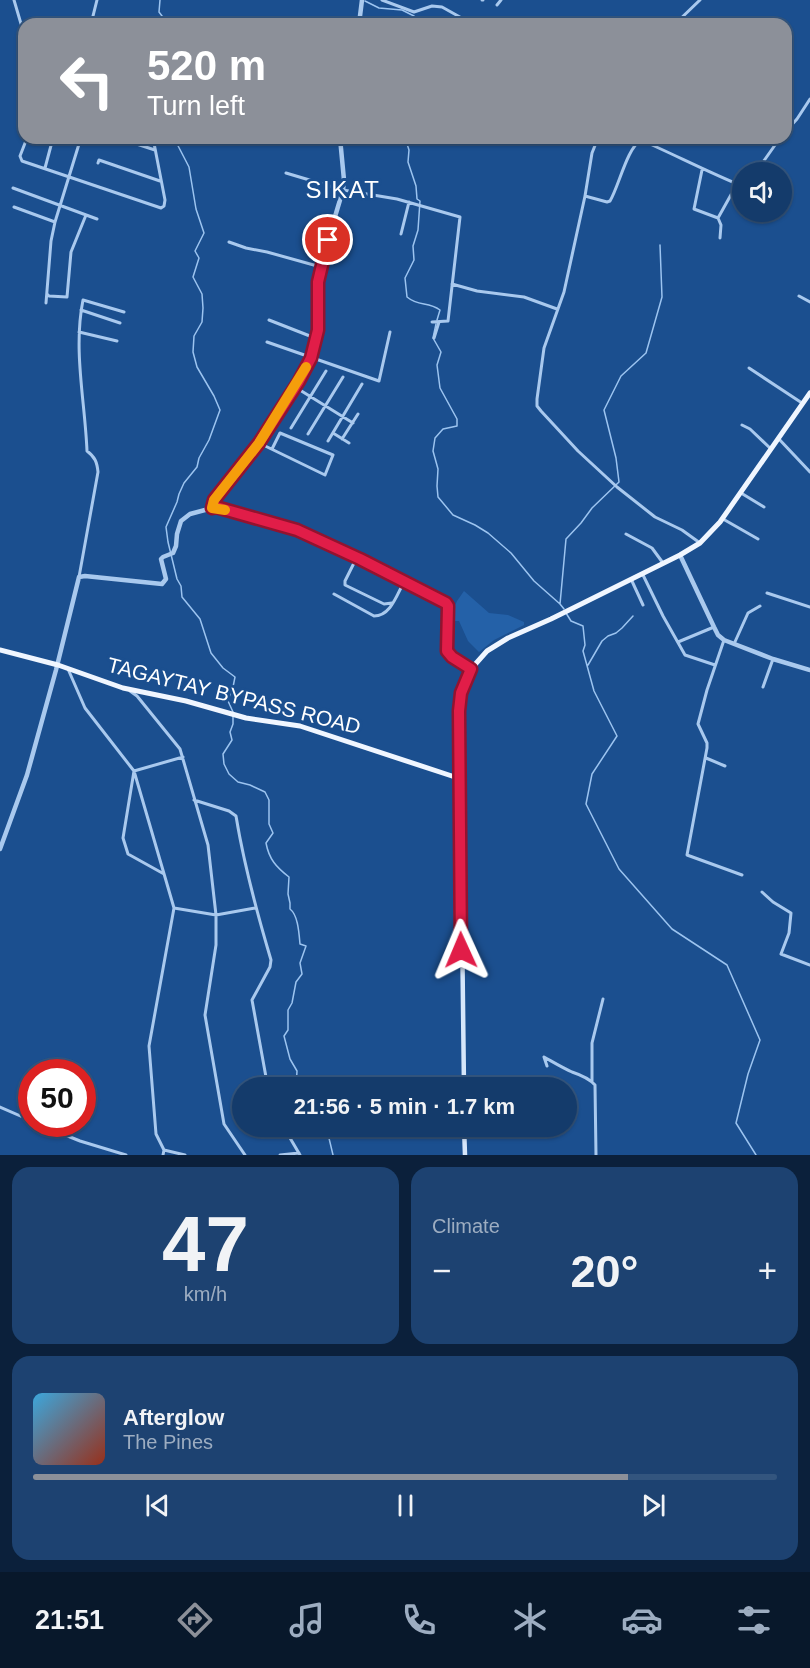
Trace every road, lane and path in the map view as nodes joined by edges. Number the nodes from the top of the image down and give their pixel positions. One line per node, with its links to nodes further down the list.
1 (14, 0): 8 (street)
2 (97, 0): 9 (street)
3 (382, 0): 11 (street)
4 (501, 0): 7 (street)
5 (700, 0): 12 (street)
6 (362, 2): 10 (street)
7 (497, 5)
8 (19, 18)
9 (93, 18)
10 (360, 18)
11 (462, 18)
12 (681, 18)
13 (810, 99): 14 (street)
14 (792, 125)
15 (25, 144): 28 (street)
16 (51, 144): 28 (street)
17 (79, 144): 31 (street)
18 (136, 144): 25 (street)
19 (154, 144): 25 (street)
20 (341, 144): 35 (street)
21 (596, 144): 37 (street)
22 (636, 144): 37 (street)
23 (650, 144): 29 (street)
24 (776, 144): 26 (street)
25 (155, 150): 32 (street)
26 (763, 162)
27 (98, 163): 32 (street)
28 (45, 168): 31 (street)
29 (702, 170): 33 (street); 42 (street)
30 (286, 173): 35 (street)
31 (69, 177): 32 (street); 39 (street)
32 (160, 181)
33 (732, 182)
34 (13, 188): 39 (street)
35 (343, 190): 38 (street); 48 (street)
36 (732, 193): 42 (street)
37 (585, 196): 54 (street)
38 (409, 202): 45 (street); 49 (street)
39 (60, 205): 41 (street); 44 (street)
40 (14, 207): 44 (street)
41 (86, 215): 43 (street); 50 (street)
42 (718, 218): 46 (street)
43 (97, 219)
44 (55, 222): 50 (street)
45 (401, 234)
46 (720, 238)
47 (229, 242): 48 (street)
48 (321, 267): 63 (street)
49 (452, 284): 54 (street); 58 (street)
50 (47, 294): 53 (street)
51 (799, 296): 52 (street)
52 (810, 302)
53 (46, 303)
54 (557, 309): 98 (street)
55 (81, 310): 56 (street); 59 (street); 61 (street)
56 (124, 312)
57 (269, 320): 63 (street)
58 (439, 321): 60 (street); 64 (street)
59 (120, 322)
60 (432, 322)
61 (79, 332): 65 (street); 103 (street)
62 (390, 332): 67 (street)
63 (317, 338): 67 (street)
64 (434, 338)
65 (117, 341)
66 (267, 342): 67 (street)
67 (311, 358): 72 (street)
68 (749, 368): 75 (street)
69 (326, 371): 74 (street)
70 (343, 377): 76 (street)
71 (362, 384): 78 (street)
72 (295, 387): 74 (street); 87 (street)
73 (810, 393): 75 (main road)
74 (311, 397): 76 (street); 81 (street)
75 (803, 404): 84 (main road)
76 (325, 406): 78 (street); 83 (street)
77 (358, 414): 79 (street)
78 (342, 417): 79 (street); 82 (street)
79 (353, 423): 85 (street)
80 (742, 426): 90 (street)
81 (291, 428)
82 (332, 433): 85 (street); 86 (street)
83 (308, 434)
84 (778, 438): 90 (main road); 91 (street)
85 (342, 439): 88 (street)
86 (328, 441)
87 (259, 443): 89 (street); 94 (street)
88 (349, 443)
89 (272, 449): 89 (street)
90 (771, 449): 92 (main road)
91 (810, 472)
92 (741, 493): 93 (street); 95 (main road)
93 (764, 507)
94 (212, 508): 100 (street); 103 (street)
95 (723, 518): 97 (street); 98 (main road)
96 (626, 534): 101 (street)
97 (758, 539)
98 (700, 543): 99 (main road)
99 (680, 555): 101 (main road); 112 (street)
100 (357, 558): 105 (street); 108 (street)
101 (663, 563): 102 (main road)
102 (642, 573): 104 (main road); 114 (street)
103 (79, 578): 118 (street)
104 (631, 579): 109 (street); 121 (main road)
105 (404, 582): 108 (street); 121 (street)
106 (767, 593): 111 (street)
107 (334, 594): 108 (street)
108 (392, 603)
109 (643, 604)
110 (760, 606): 115 (street)
111 (810, 607)
112 (714, 627): 113 (street); 114 (street)
113 (724, 640): 115 (street); 119 (street)
114 (678, 642): 119 (street)
115 (734, 644): 117 (street)
116 (0, 650): 118 (main road, TAGAYTAY BYPASS ROAD)
117 (773, 659): 122 (street); 123 (street)
118 (58, 665): 120 (main road, TAGAYTAY BYPASS ROAD); 131 (street)
119 (715, 665): 126 (street)
120 (68, 669): 124 (main road, TAGAYTAY BYPASS ROAD); 128 (street)
121 (471, 669): 129 (main road)
122 (810, 670)
123 (763, 687)
124 (123, 688): 125 (street); 129 (main road, TAGAYTAY BYPASS ROAD)
125 (183, 757): 128 (street); 130 (street)
126 (706, 758): 127 (street); 133 (street)
127 (725, 766)
128 (134, 771): 132 (street); 132 (street)
129 (458, 778): 142 (main road)
130 (194, 800): 136 (street); 137 (street)
131 (0, 849)
132 (164, 874): 135 (street)
133 (742, 875)
134 (762, 892): 138 (street)
135 (174, 908): 137 (street); 149 (street)
136 (255, 908): 137 (street); 141 (street)
137 (216, 915): 154 (street)
138 (810, 965)
139 (603, 999): 143 (street)
140 (547, 1066): 143 (street)
141 (266, 1077)
142 (464, 1077)
143 (592, 1082): 157 (street)
144 (0, 1107): 145 (street)
145 (18, 1115)
146 (70, 1137): 151 (street)
147 (289, 1137): 150 (street)
148 (464, 1137): 156 (main road)
149 (164, 1150): 152 (street); 153 (street)
150 (300, 1154): 155 (street)
151 (126, 1155)
152 (163, 1155)
153 (185, 1155)
154 (245, 1155)
155 (280, 1155)
156 (465, 1155)
157 (596, 1155)

